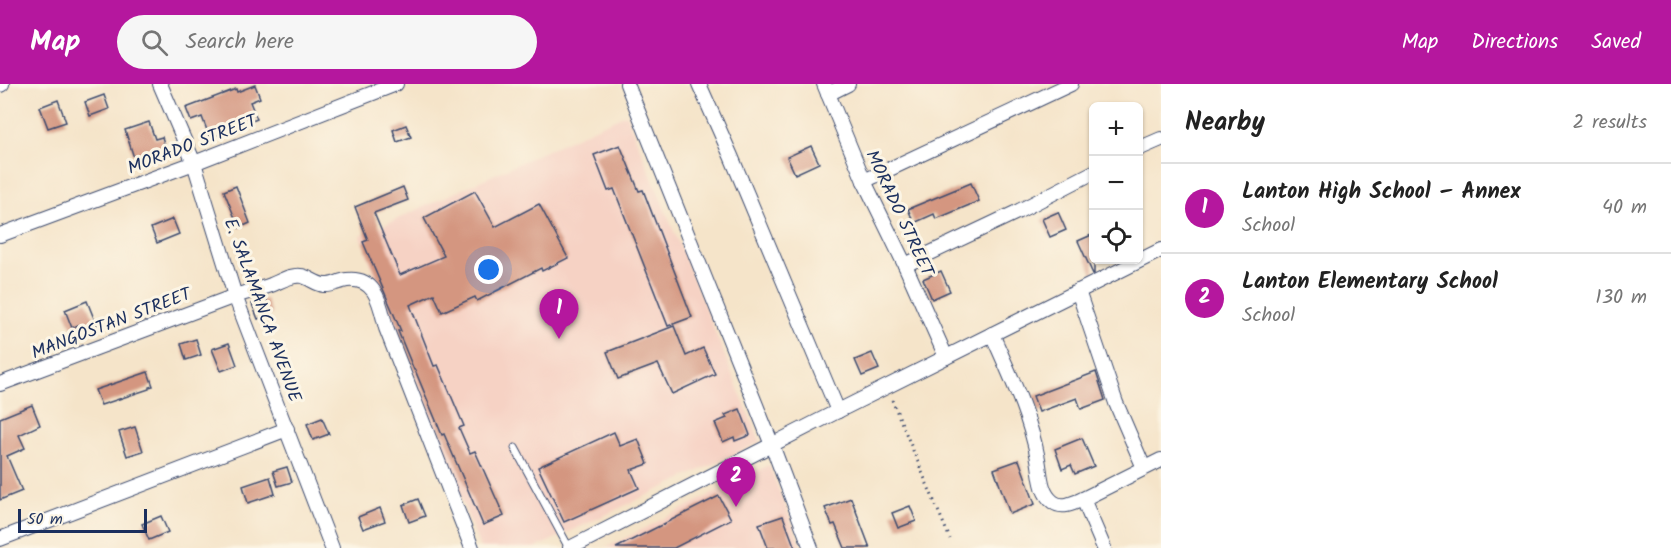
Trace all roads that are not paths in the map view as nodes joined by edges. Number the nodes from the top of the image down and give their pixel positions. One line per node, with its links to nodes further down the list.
1 (160, 84): 10 (street, E. SALAMANCA AVENUE)
2 (396, 84): 10 (street, MORADO STREET)
3 (627, 84): 23 (street)
4 (699, 84): 21 (street)
5 (848, 84): 7 (street)
6 (1071, 84): 12 (street)
7 (826, 89): 12 (street, MORADO STREET)
8 (1161, 139): 9 (street)
9 (1143, 147)
10 (194, 163): 13 (street, MORADO STREET); 17 (street, E. SALAMANCA AVENUE)
11 (1089, 175): 15 (street)
12 (864, 181): 15 (street, MORADO STREET)
13 (0, 235)
14 (1161, 250): 16 (street)
15 (905, 265): 19 (street, MORADO STREET)
16 (1078, 291): 18 (street); 26 (street)
17 (236, 296): 20 (street, MANGOSTAN STREET); 22 (street, E. SALAMANCA AVENUE); 30 (street, MANGOSTAN STREET)
18 (992, 334): 19 (street); 27 (street)
19 (946, 357): 21 (street)
20 (0, 384)
21 (838, 411): 23 (street)
22 (287, 429): 28 (street); 29 (street, E. SALAMANCA AVENUE)
23 (772, 445): 31 (street); 32 (street)
24 (515, 448): 31 (lane)
25 (1161, 459): 26 (street)
26 (1144, 468): 27 (street)
27 (1083, 499): 33 (street)
28 (0, 539)
29 (332, 548)
30 (472, 548)
31 (570, 548)
32 (812, 548)
33 (1104, 548)

